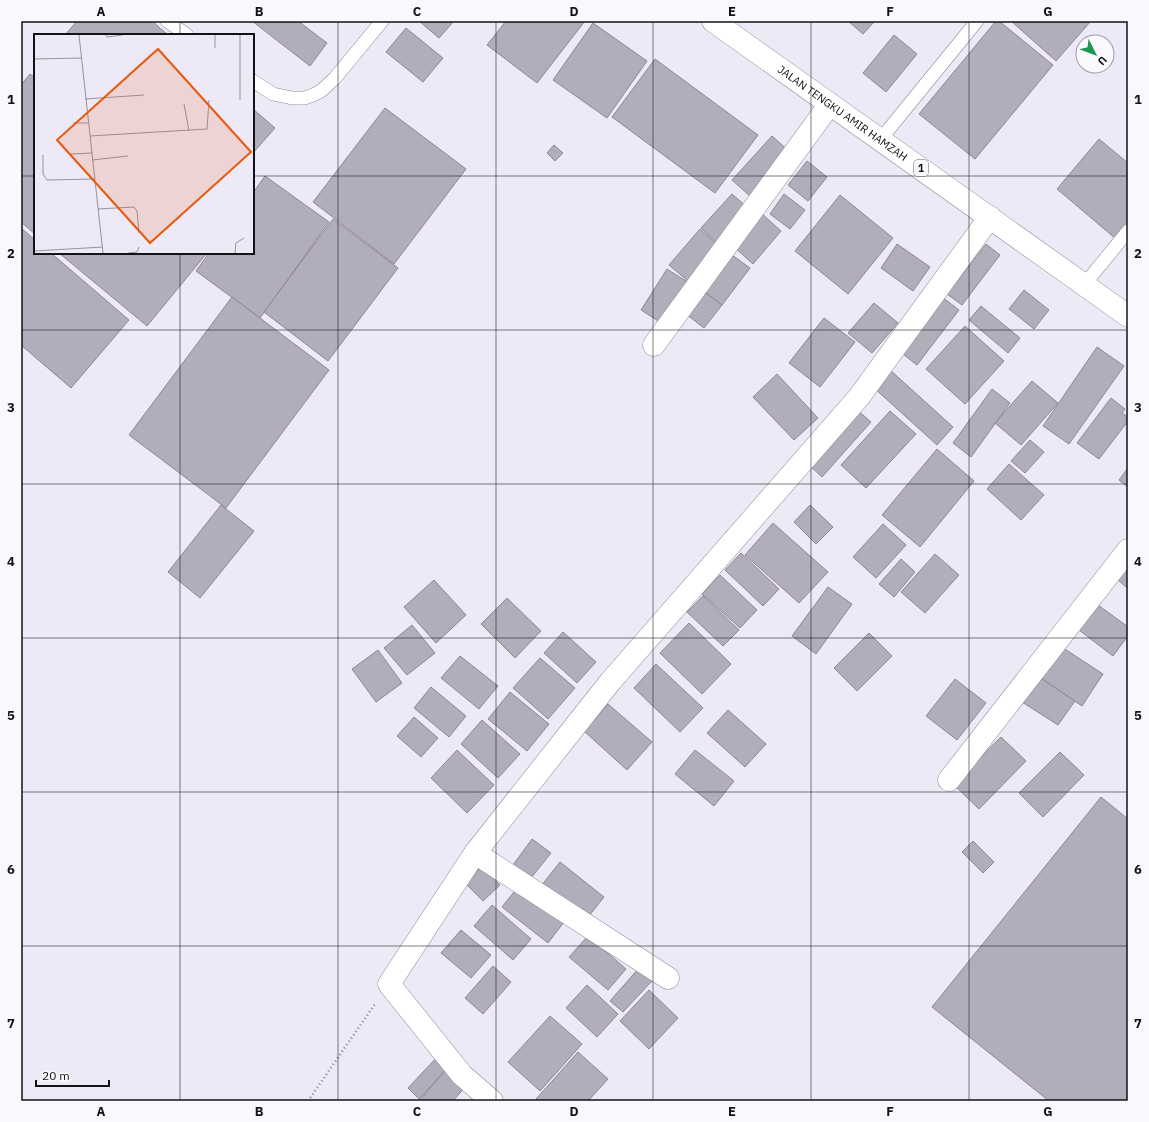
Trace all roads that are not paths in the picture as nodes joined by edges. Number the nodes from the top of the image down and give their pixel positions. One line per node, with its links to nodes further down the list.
1 (167, 21): 5 (lane)
2 (382, 21): 6 (lane)
3 (713, 21): 7 (main road, JALAN TENGKU AMIR HAMZAH / 1)
4 (978, 21): 8 (lane)
5 (186, 34)
6 (254, 82)
7 (830, 104): 8 (main road, JALAN TENGKU AMIR HAMZAH / 1); 13 (main road)
8 (880, 140): 9 (main road, JALAN TENGKU AMIR HAMZAH / 1)
9 (990, 217): 11 (main road, JALAN TENGKU AMIR HAMZAH / 1); 16 (main road)
10 (1128, 231): 11 (lane)
11 (1084, 285): 12 (main road, JALAN TENGKU AMIR HAMZAH / 1)
12 (1128, 316)
13 (654, 345)
14 (1128, 550): 15 (main road)
15 (949, 780)
16 (475, 853): 17 (main road); 18 (main road)
17 (668, 978)
18 (492, 1101)

